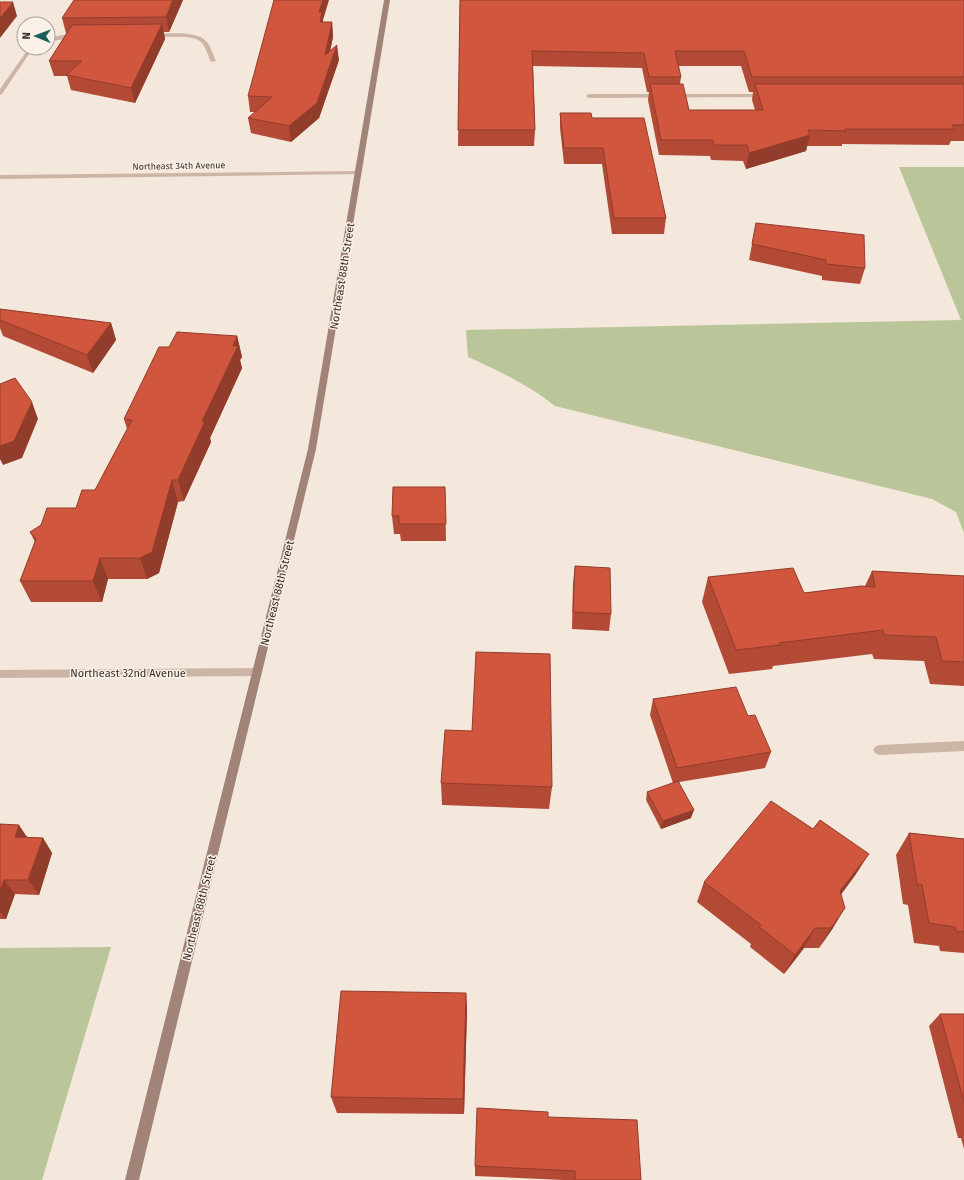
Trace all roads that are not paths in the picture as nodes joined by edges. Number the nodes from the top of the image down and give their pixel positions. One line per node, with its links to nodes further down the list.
1 (388, 0): 10 (street, Northeast 88th Street)
2 (83, 36): 4 (street)
3 (146, 36): 6 (street)
4 (56, 38)
5 (26, 56): 7 (street)
6 (213, 61)
7 (0, 94)
8 (589, 96): 9 (street)
9 (772, 96)
10 (359, 173): 11 (street, Northeast 34th Avenue); 12 (street, Northeast 88th Street)
11 (0, 177)
12 (257, 672): 13 (street, Northeast 32nd Avenue); 16 (street, Northeast 88th Street)
13 (0, 674)
14 (964, 746): 15 (street)
15 (879, 750)
16 (132, 1180)

